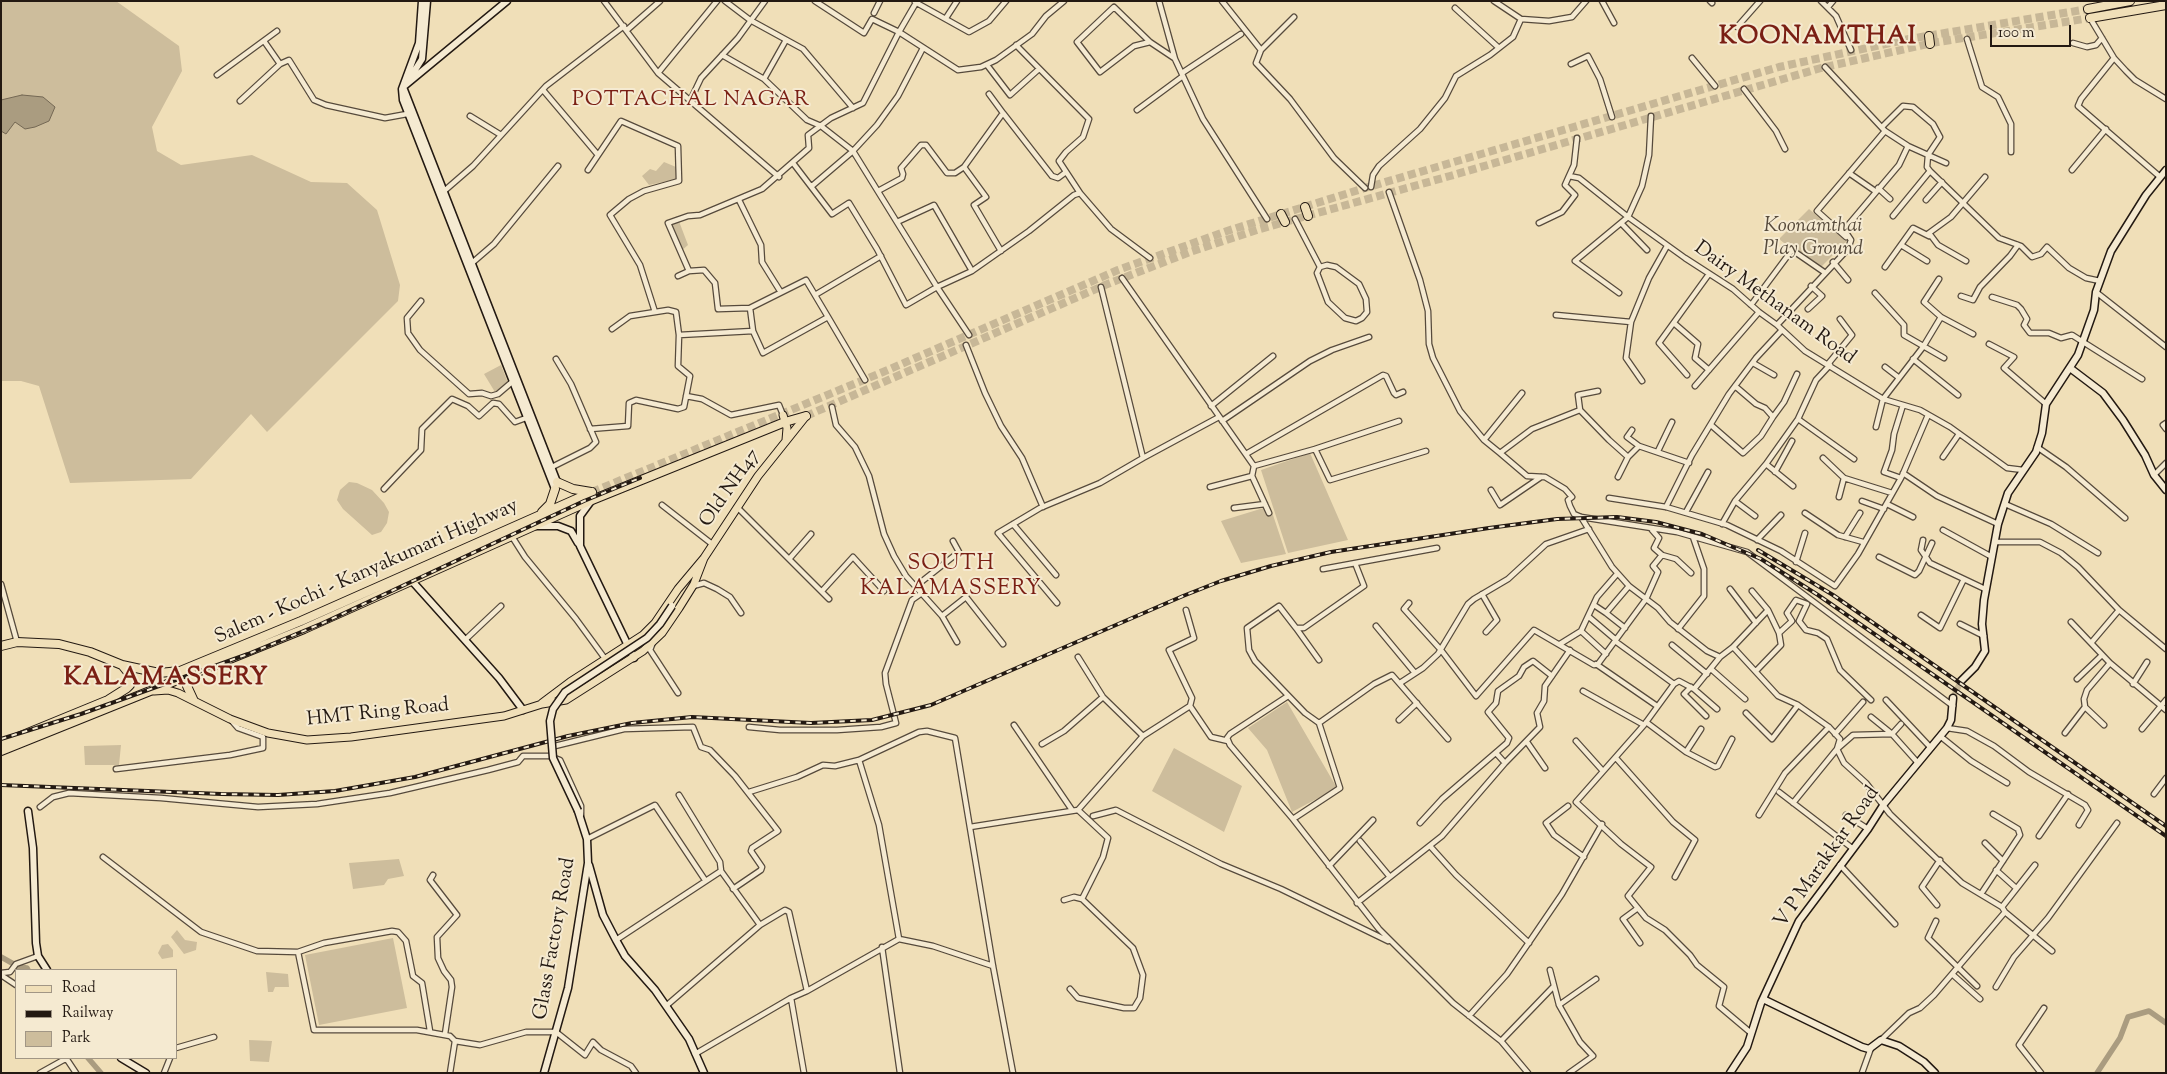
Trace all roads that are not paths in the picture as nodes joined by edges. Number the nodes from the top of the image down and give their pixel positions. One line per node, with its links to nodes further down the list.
1 (422, 1): 65 (street)
2 (427, 1): 65 (street)
3 (507, 1): 65 (street)
4 (604, 1): 36 (street)
5 (660, 1): 36 (street)
6 (717, 1): 60 (street)
7 (725, 1): 33 (street)
8 (765, 1): 33 (street)
9 (815, 1): 38 (street)
10 (880, 1): 28 (street)
11 (957, 1): 30 (street)
12 (1006, 1): 30 (street)
13 (1064, 1): 46 (street)
14 (1159, 1): 54 (street)
15 (1222, 1): 49 (street)
16 (1494, 1): 32 (street)
17 (1586, 1): 32 (street)
18 (1602, 1): 34 (street)
19 (1760, 1): 35 (street)
20 (1821, 1): 26 (street)
21 (1833, 1): 26 (street)
22 (2130, 1): 24 (highway)
23 (916, 2): 30 (street); 38 (street)
24 (2107, 3): 29 (highway)
25 (2166, 5): 29 (highway)
26 (1828, 7): 50 (street)
27 (1455, 8): 48 (street)
28 (874, 12)
29 (2089, 14): 40 (street)
30 (946, 18)
31 (1294, 18): 49 (street)
32 (1521, 19): 48 (street)
33 (750, 20): 42 (street); 51 (street)
34 (1614, 23)
35 (1737, 27)
36 (626, 28): 60 (street); 67 (street)
37 (277, 31): 43 (street)
38 (898, 32): 47 (street); 73 (street)
39 (1241, 34): 62 (street)
40 (2102, 38): 45 (street); 53 (street)
41 (1967, 39): 88 (street)
42 (786, 40): 63 (street); 73 (street)
43 (264, 41): 55 (street); 61 (street)
44 (1150, 42): 44 (street); 54 (street)
45 (2073, 43)
46 (1016, 45): 56 (street); 59 (street)
47 (923, 48): 56 (street); 87 (street)
48 (1500, 48): 49 (street)
49 (1261, 50)
50 (1851, 50)
51 (722, 55): 63 (street); 69 (street)
52 (1692, 58): 64 (street)
53 (2114, 58): 70 (street); 82 (street)
54 (1176, 59): 62 (street)
55 (280, 64): 72 (street); 76 (street)
56 (987, 64): 59 (street)
57 (1571, 64): 79 (street)
58 (1825, 67): 81 (street)
59 (1039, 69): 99 (street)
60 (658, 72): 69 (street)
61 (217, 75)
62 (1182, 75): 74 (street); 120 (street)
63 (764, 79): 80 (street)
64 (1715, 86)
65 (403, 87): 71 (street)
66 (1744, 89): 86 (street)
67 (543, 90): 83 (street); 89 (street)
68 (989, 94): 75 (street)
69 (691, 99): 101 (street)
70 (2166, 99)
71 (405, 100): 76 (street); 109 (street)
72 (240, 101)
73 (853, 108): 80 (street)
74 (1137, 110)
75 (1003, 113): 94 (street); 99 (street)
76 (407, 114): 200 (street)
77 (470, 116): 83 (street)
78 (1651, 116): 119 (street)
79 (1612, 117)
80 (821, 126): 87 (street); 91 (street)
81 (1884, 129): 85 (street); 90 (street); 100 (street)
82 (2106, 129): 96 (street); 103 (street)
83 (501, 135): 109 (street)
84 (1577, 138): 102 (street)
85 (1908, 146): 90 (street); 107 (street)
86 (1786, 149)
87 (853, 151): 106 (street); 108 (street)
88 (2011, 152)
89 (598, 155): 95 (street); 163 (street)
90 (1928, 155): 92 (street); 98 (street)
91 (793, 162): 101 (street); 106 (street)
92 (1946, 162)
93 (558, 166): 137 (street)
94 (964, 167): 108 (street); 131 (street)
95 (588, 170)
96 (2072, 170)
97 (2166, 170): 103 (street)
98 (1930, 171): 105 (street); 118 (street)
99 (1066, 172): 111 (street)
100 (1849, 173): 107 (street); 126 (street)
101 (779, 176): 113 (street)
102 (1569, 176): 119 (street, Dairy Methanam Road); 123 (street)
103 (2159, 176): 148 (street)
104 (1985, 177): 115 (street)
105 (1942, 182): 114 (street); 115 (street)
106 (812, 186): 132 (street)
107 (1876, 190): 112 (street); 126 (street)
108 (878, 191): 122 (street)
109 (443, 192): 137 (street)
110 (1389, 192): 232 (street)
111 (1080, 194): 131 (street); 133 (street)
112 (1890, 199)
113 (739, 200): 140 (street); 152 (street)
114 (1926, 200)
115 (1964, 203): 125 (street); 127 (street)
116 (1305, 207): 117 (highway)
117 (1308, 216)
118 (1893, 216)
119 (1628, 217): 124 (street); 129 (street, Dairy Methanam Road)
120 (1267, 219)
121 (1296, 219): 138 (street)
122 (898, 222): 141 (street); 151 (street)
123 (1539, 223)
124 (1621, 223): 130 (street); 154 (street)
125 (1930, 237): 128 (street); 136 (street)
126 (1851, 240): 135 (street)
127 (2018, 244): 148 (street); 157 (street)
128 (1901, 245): 134 (street); 139 (street)
129 (1668, 246): 143 (street, Dairy Methanam Road); 169 (street)
130 (1647, 250)
131 (1001, 251): 141 (street)
132 (881, 256): 151 (street); 156 (street)
133 (1150, 258)
134 (1927, 261)
135 (1833, 262): 142 (street); 147 (street)
136 (1966, 262)
137 (472, 263): 251 (street)
138 (1320, 267): 138 (street)
139 (1885, 267)
140 (689, 271): 144 (street); 161 (street)
141 (972, 271): 151 (street)
142 (1824, 272): 149 (street); 160 (street)
143 (1709, 274): 160 (street, Dairy Methanam Road); 170 (street)
144 (678, 276)
145 (1122, 278): 211 (street)
146 (1939, 279): 167 (street)
147 (1848, 280)
148 (2100, 280): 153 (street)
149 (1811, 286): 162 (street); 171 (street)
150 (1101, 287): 244 (street)
151 (937, 288): 177 (street)
152 (780, 292): 156 (street); 161 (street)
153 (2096, 292): 179 (street); 183 (street)
154 (1619, 293)
155 (1875, 293): 182 (street)
156 (815, 295): 166 (street)
157 (1961, 296)
158 (1992, 297): 179 (street)
159 (420, 301): 200 (street)
160 (1751, 305): 164 (street, Dairy Methanam Road)
161 (750, 308): 174 (street)
162 (1808, 309)
163 (655, 312): 172 (street); 176 (street)
164 (1759, 312): 171 (street, Dairy Methanam Road); 192 (street)
165 (1556, 315): 169 (street)
166 (828, 317): 174 (street); 198 (street)
167 (1941, 317): 175 (street); 182 (street)
168 (1840, 319): 189 (street)
169 (1631, 322): 199 (street)
170 (1675, 324): 192 (street); 194 (street)
171 (1777, 324): 173 (street, Dairy Methanam Road)
172 (612, 330)
173 (1782, 330): 188 (street); 189 (street, Dairy Methanam Road)
174 (753, 332): 176 (street)
175 (1973, 334)
176 (679, 335): 207 (street)
177 (969, 335)
178 (1369, 337): 219 (street)
179 (2082, 340): 191 (street); 197 (street)
180 (1989, 344): 209 (street)
181 (966, 345): 279 (street)
182 (1923, 347): 186 (street); 187 (street)
183 (2166, 347)
184 (1273, 356): 211 (street)
185 (556, 358): 227 (street)
186 (1944, 358)
187 (1913, 359): 196 (street); 206 (street)
188 (1753, 362): 195 (street); 202 (street)
189 (1829, 365): 208 (street, Dairy Methanam Road); 220 (street)
190 (1885, 367): 196 (street)
191 (2070, 368): 209 (street); 255 (street)
192 (1708, 370): 201 (street)
193 (1798, 374): 216 (street)
194 (1687, 375)
195 (1774, 375)
196 (1898, 377): 208 (street)
197 (2142, 379)
198 (865, 380)
199 (1642, 381)
200 (512, 382): 217 (street)
201 (1694, 386)
202 (1735, 386): 216 (street); 224 (street)
203 (1598, 391): 213 (street)
204 (1402, 392): 241 (street)
205 (1522, 393): 232 (street)
206 (1958, 395)
207 (686, 396): 218 (street); 227 (street)
208 (1883, 399): 210 (street, Dairy Methanam Road); 225 (street)
209 (2046, 404): 236 (street)
210 (1903, 405): 214 (street, Dairy Methanam Road); 258 (street)
211 (1211, 406): 219 (street)
212 (832, 407): 332 (street)
213 (1580, 410): 240 (street); 242 (street)
214 (1928, 415): 229 (street, Dairy Methanam Road); 258 (street)
215 (806, 416): 218 (highway); 231 (main road, Old NH47)
216 (1773, 417): 224 (street)
217 (526, 418): 261 (street); 265 (street)
218 (784, 418): 231 (main road); 234 (highway)
219 (1220, 419): 241 (street); 244 (street)
220 (1798, 419): 246 (street); 249 (street)
221 (1399, 421): 237 (street)
222 (1672, 422): 239 (street)
223 (2166, 423): 226 (street)
224 (1711, 425): 247 (street)
225 (1876, 427)
226 (2166, 428)
227 (590, 429): 251 (street)
228 (1632, 430): 235 (street)
229 (1959, 434): 243 (street); 252 (street, Dairy Methanam Road)
230 (728, 435): 234 (highway)
231 (786, 440): 278 (main road, Old NH47)
232 (1484, 440): 240 (street)
233 (1792, 441): 254 (street)
234 (731, 444): 268 (highway)
235 (1639, 446): 239 (street); 242 (street)
236 (2038, 447): 252 (street); 292 (street)
237 (1315, 449): 238 (street); 250 (street)
238 (1426, 451)
239 (1658, 451): 247 (street)
240 (1500, 453): 257 (street)
241 (1246, 454): 250 (street)
242 (1628, 457): 259 (street)
243 (1943, 457)
244 (1143, 458): 279 (street)
245 (1824, 458): 260 (street)
246 (1854, 459)
247 (1689, 463): 280 (street)
248 (2166, 463): 255 (street)
249 (1766, 464): 254 (street); 272 (street)
250 (1254, 466): 256 (street)
251 (550, 468): 261 (street)
252 (2023, 470): 275 (street)
253 (1708, 472): 283 (street)
254 (1775, 472): 262 (street)
255 (2154, 475): 264 (street)
256 (1252, 476): 263 (street); 273 (street)
257 (1542, 476): 266 (street); 290 (street)
258 (1902, 476): 267 (street); 295 (street)
259 (1618, 477)
260 (1844, 478): 267 (street); 269 (street)
261 (556, 486): 268 (highway); 288 (highway)
262 (1793, 486)
263 (1210, 487)
264 (2165, 487)
265 (384, 489)
266 (1491, 490)
267 (1892, 493): 274 (street)
268 (592, 496): 277 (highway); 312 (street)
269 (1838, 497)
270 (1608, 498): 280 (street)
271 (1862, 501): 282 (street)
272 (1734, 502): 289 (street); 294 (street)
273 (1265, 504): 281 (street); 284 (street)
274 (1886, 504): 282 (street); 291 (street)
275 (2005, 504): 295 (street); 314 (street)
276 (662, 505): 311 (street)
277 (568, 506): 288 (highway, Salem - Kochi - Kanyakumari Highway); 296 (highway, Salem - Kochi - Kanyakumari Highway)
278 (736, 506): 311 (main road, Old NH47); 319 (street)
279 (1043, 507): 293 (street)
280 (1666, 507): 283 (street)
281 (1234, 508)
282 (1884, 509): 308 (street)
283 (1686, 512): 294 (street)
284 (1269, 513)
285 (1805, 513): 304 (street)
286 (1860, 513): 304 (street)
287 (1781, 515): 305 (street)
288 (539, 516): 358 (highway, Salem - Kochi - Kanyakumari Highway)
289 (1755, 516)
290 (1581, 517): 297 (street); 298 (street)
291 (1913, 517)
292 (2125, 518)
293 (1013, 524): 326 (street); 346 (street)
294 (1722, 524): 305 (street)
295 (1998, 524): 309 (street)
296 (530, 526): 302 (highway, Salem - Kochi - Kanyakumari Highway); 312 (street)
297 (1650, 528): 303 (street); 315 (street)
298 (1589, 529): 325 (street); 341 (street)
299 (1943, 530): 317 (street)
300 (811, 534): 319 (street)
301 (1805, 534): 321 (street)
302 (511, 535): 329 (highway, Salem - Kochi - Kanyakumari Highway); 390 (street)
303 (1693, 537): 365 (street); 419 (street)
304 (1845, 537): 308 (street)
305 (1757, 540): 321 (street)
306 (1923, 540): 320 (street)
307 (953, 541): 332 (street)
308 (1863, 542): 321 (street)
309 (1995, 542): 317 (street); 352 (street)
310 (1932, 543): 320 (street)
311 (712, 544): 318 (main road, Old NH47)
312 (580, 546): 378 (street)
313 (1437, 548): 322 (street)
314 (2098, 552)
315 (1662, 555): 324 (street); 344 (street)
316 (1879, 557): 320 (street)
317 (1992, 557): 336 (street)
318 (704, 558): 327 (main road, Old NH47); 331 (main road, Old NH47)
319 (790, 558): 337 (street)
320 (1926, 558): 328 (street)
321 (1796, 562)
322 (1355, 563): 323 (street); 363 (street)
323 (1323, 569)
324 (1691, 573)
325 (1617, 574): 333 (street); 347 (street)
326 (1056, 576)
327 (685, 579): 331 (main road); 334 (main road, Old NH47)
328 (1964, 579): 336 (street); 356 (street)
329 (412, 581): 358 (highway, Salem - Kochi - Kanyakumari Highway); 370 (street)
330 (1, 584): 373 (street)
331 (694, 585): 342 (main road, Old NH47); 353 (street)
332 (916, 586): 340 (street)
333 (1629, 586): 344 (street); 354 (street)
334 (678, 589): 349 (street); 378 (main road, Old NH47)
335 (1730, 589): 360 (street)
336 (1986, 589): 369 (street)
337 (822, 591): 338 (street); 343 (street)
338 (884, 591)
339 (1752, 591): 351 (street)
340 (922, 593): 355 (street); 439 (street)
341 (1482, 594): 367 (street); 383 (street)
342 (688, 595): 349 (street); 371 (main road, Old NH47)
343 (830, 599)
344 (1646, 599): 364 (street); 365 (street)
345 (1409, 603): 383 (street)
346 (1057, 604)
347 (1594, 605): 354 (street); 357 (street)
348 (501, 606): 370 (street)
349 (672, 606): 483 (street, Glass Factory Road, bridge)
350 (1186, 610): 422 (street)
351 (1768, 610): 360 (street); 368 (street)
352 (2119, 610): 375 (street); 382 (street)
353 (741, 612)
354 (1606, 613): 364 (street)
355 (942, 616): 374 (street); 376 (street)
356 (1920, 616)
357 (1588, 617): 366 (street); 372 (street)
358 (312, 621): 395 (highway, Salem - Kochi - Kanyakumari Highway); 398 (highway, Salem - Kochi - Kanyakumari Highway)
359 (2071, 622): 375 (street)
360 (1756, 623): 381 (street)
361 (1960, 624): 369 (street)
362 (1376, 626): 399 (street)
363 (1296, 628): 391 (street); 411 (street)
364 (1625, 628): 372 (street)
365 (1678, 628): 388 (street)
366 (1581, 631): 377 (street); 385 (street)
367 (1486, 632)
368 (1779, 633): 397 (street); 415 (street)
369 (1984, 636): 403 (street)
370 (465, 640): 428 (street)
371 (653, 641): 389 (main road, Old NH47); 410 (street)
372 (1616, 641): 385 (street); 405 (street)
373 (17, 642): 380 (highway); 395 (highway)
374 (957, 642)
375 (2091, 643): 386 (street)
376 (1003, 644)
377 (1560, 644): 383 (street); 384 (street)
378 (628, 645): 389 (street); 390 (main road, HMT Ring Road)
379 (1672, 645): 400 (street)
380 (1, 646)
381 (1733, 647): 388 (street); 397 (street)
382 (2166, 649)
383 (1441, 650): 399 (street)
384 (1570, 650): 393 (street); 401 (street)
385 (1606, 654): 393 (street)
386 (2102, 655): 394 (street); 402 (street)
387 (1078, 657): 412 (street)
388 (1720, 657): 396 (street)
389 (634, 658): 421 (main road, HMT Ring Road)
390 (606, 660): 421 (main road, HMT Ring Road)
391 (1319, 660)
392 (2147, 662): 406 (street)
393 (1596, 664): 423 (street)
394 (2110, 664): 406 (street); 425 (street)
395 (122, 665): 456 (highway)
396 (1711, 668): 400 (street); 414 (street)
397 (1756, 671): 424 (street)
398 (198, 672): 409 (highway, Salem - Kochi - Kanyakumari Highway); 413 (highway)
399 (1415, 673): 404 (street)
400 (1707, 674): 407 (street)
401 (1552, 676): 453 (street); 460 (street)
402 (2077, 679)
403 (1961, 681)
404 (1400, 683): 420 (street); 434 (street)
405 (1674, 684): 407 (street); 423 (street)
406 (2132, 684): 426 (street)
407 (1693, 688): 427 (street); 430 (street)
408 (1583, 691): 435 (street)
409 (145, 693): 413 (main road, HMT Ring Road); 456 (highway, Salem - Kochi - Kanyakumari Highway)
410 (678, 694)
411 (1288, 696): 434 (street); 451 (street)
412 (1103, 697): 447 (street); 454 (street)
413 (193, 699): 432 (main road, HMT Ring Road)
414 (1745, 699)
415 (1871, 700)
416 (1886, 700): 457 (street)
417 (2166, 700): 426 (street)
418 (1864, 702): 445 (street)
419 (1953, 702): 441 (street, V P Marakkar Road)
420 (1417, 703): 433 (street); 449 (street)
421 (542, 704): 428 (main road, HMT Ring Road)
422 (1190, 706): 447 (street); 451 (street)
423 (1657, 706): 435 (street)
424 (1798, 706): 429 (street); 440 (street)
425 (2084, 707): 438 (street); 444 (street)
426 (2164, 708): 443 (street)
427 (1717, 709)
428 (523, 710): 432 (main road, HMT Ring Road)
429 (1746, 712)
430 (1706, 716)
431 (1871, 717): 446 (street)
432 (230, 719): 466 (street)
433 (1399, 720)
434 (1319, 723): 488 (street)
435 (1645, 723): 459 (street); 461 (street)
436 (1900, 724): 446 (street)
437 (1014, 725): 480 (street)
438 (2104, 725)
439 (749, 727)
440 (1829, 727): 445 (street); 485 (street)
441 (1946, 728): 448 (street, V P Marakkar Road); 473 (street)
442 (1701, 729): 459 (street)
443 (2142, 730)
444 (2065, 733)
445 (1835, 734): 458 (street)
446 (1892, 734): 458 (street); 464 (street)
447 (1143, 736): 481 (street)
448 (1940, 736): 457 (street, V P Marakkar Road); 469 (street)
449 (1448, 739)
450 (1732, 739): 459 (street)
451 (1228, 741): 488 (street)
452 (1576, 741): 467 (street)
453 (1527, 742): 463 (street); 465 (street)
454 (1042, 744)
455 (556, 746): 471 (street)
456 (3, 747)
457 (1931, 748): 464 (street, V P Marakkar Road)
458 (1837, 749): 476 (street); 477 (street)
459 (1686, 752)
460 (1496, 753): 463 (street); 490 (street)
461 (1616, 758): 467 (street); 514 (street)
462 (859, 760): 471 (street); 494 (street); 530 (street)
463 (1505, 762): 500 (street)
464 (1918, 763): 477 (street, V P Marakkar Road)
465 (1545, 768)
466 (116, 769)
467 (1602, 770): 492 (street)
468 (2166, 778): 470 (street)
469 (2007, 783)
470 (2164, 785): 474 (street)
471 (749, 792): 517 (street)
472 (1779, 792): 476 (street)
473 (2068, 794): 493 (street); 496 (street)
474 (2154, 794)
475 (679, 795): 511 (street)
476 (1794, 803): 501 (street)
477 (1884, 804): 495 (street, V P Marakkar Road); 504 (street)
478 (1568, 806): 503 (street)
479 (40, 807): 483 (street)
480 (1072, 810): 481 (street); 494 (street)
481 (1078, 810): 519 (street)
482 (28, 811): 538 (street)
483 (579, 814): 497 (street, Glass Factory Road)
484 (1993, 814): 505 (street)
485 (1759, 815)
486 (1846, 815): 495 (street)
487 (1093, 816): 532 (street)
488 (1293, 819): 509 (street)
489 (1373, 820): 509 (street)
490 (1420, 823)
491 (2116, 823): 529 (street)
492 (1602, 824): 503 (street); 524 (street)
493 (2079, 825)
494 (970, 827): 539 (street)
495 (1868, 829): 501 (street, V P Marakkar Road)
496 (2039, 836)
497 (587, 840): 506 (street, Glass Factory Road); 515 (street)
498 (1360, 841): 513 (street)
499 (1985, 843): 505 (street)
500 (1430, 846): 513 (street); 533 (street)
501 (1852, 848): 507 (street, V P Marakkar Road)
502 (103, 857): 537 (street)
503 (1584, 857): 533 (street)
504 (1940, 860): 518 (street); 522 (street)
505 (2003, 861): 510 (street)
506 (588, 863): 531 (street); 560 (street, Glass Factory Road)
507 (1840, 865): 527 (street); 553 (street, V P Marakkar Road)
508 (2035, 865): 516 (street)
509 (1329, 866): 521 (street)
510 (1996, 870): 516 (street); 518 (street)
511 (721, 871): 515 (street); 517 (street)
512 (433, 875): 562 (street)
513 (1390, 877): 521 (street)
514 (1675, 877)
515 (705, 880): 531 (street)
516 (2016, 888): 523 (street)
517 (733, 889): 528 (street)
518 (1981, 894): 523 (street)
519 (1082, 899): 520 (street); 550 (street)
520 (1064, 900)
521 (1357, 903): 532 (street)
522 (1937, 905)
523 (2002, 907): 525 (street)
524 (1638, 908): 534 (street); 561 (street)
525 (2005, 912): 529 (street); 540 (street)
526 (1936, 921): 540 (street)
527 (1895, 924)
528 (760, 925): 551 (street); 556 (street)
529 (2033, 936): 536 (street); 549 (street)
530 (899, 939): 535 (street); 539 (street)
531 (616, 940): 556 (street)
532 (1392, 943): 558 (street)
533 (1529, 943): 558 (street)
534 (1640, 944)
535 (882, 948): 551 (street); 583 (street)
536 (2052, 951)
537 (298, 952): 559 (street); 559 (street)
538 (38, 956): 541 (street); 543 (street)
539 (993, 966): 584 (street)
540 (1958, 967): 544 (street); 547 (street)
541 (46, 969)
542 (1550, 970): 548 (street)
543 (1, 974): 546 (street)
544 (1952, 974): 554 (street); 564 (street)
545 (1596, 979): 555 (street)
546 (15, 984)
547 (1978, 986)
548 (1553, 987): 555 (street); 566 (street)
549 (1996, 987)
550 (1070, 989)
551 (807, 991): 552 (street)
552 (791, 998): 569 (street); 582 (street)
553 (1763, 999): 561 (street, V P Marakkar Road); 568 (street)
554 (1980, 999)
555 (1559, 1005): 586 (street)
556 (666, 1006): 569 (street)
557 (2044, 1008): 590 (street)
558 (1469, 1016): 566 (street)
559 (430, 1031): 562 (street)
560 (556, 1032): 565 (street); 579 (street, Glass Factory Road); 580 (street)
561 (1751, 1033): 587 (street, V P Marakkar Road)
562 (445, 1034): 565 (street)
563 (214, 1037): 567 (street)
564 (1881, 1040): 568 (street); 589 (street)
565 (455, 1041): 578 (street)
566 (1501, 1041): 585 (street)
567 (178, 1047)
568 (1871, 1048): 588 (street)
569 (695, 1054): 581 (street)
570 (64, 1059): 574 (street)
571 (67, 1059): 575 (street)
572 (123, 1059): 576 (street)
573 (170, 1059): 577 (street)
574 (40, 1073)
575 (76, 1073)
576 (146, 1073)
577 (164, 1073)
578 (450, 1073)
579 (544, 1073)
580 (636, 1073)
581 (704, 1073)
582 (804, 1073)
583 (900, 1073)
584 (1013, 1073)
585 (1528, 1073)
586 (1569, 1073)
587 (1730, 1073)
588 (1862, 1073)
589 (1935, 1073)
590 (2041, 1073)

